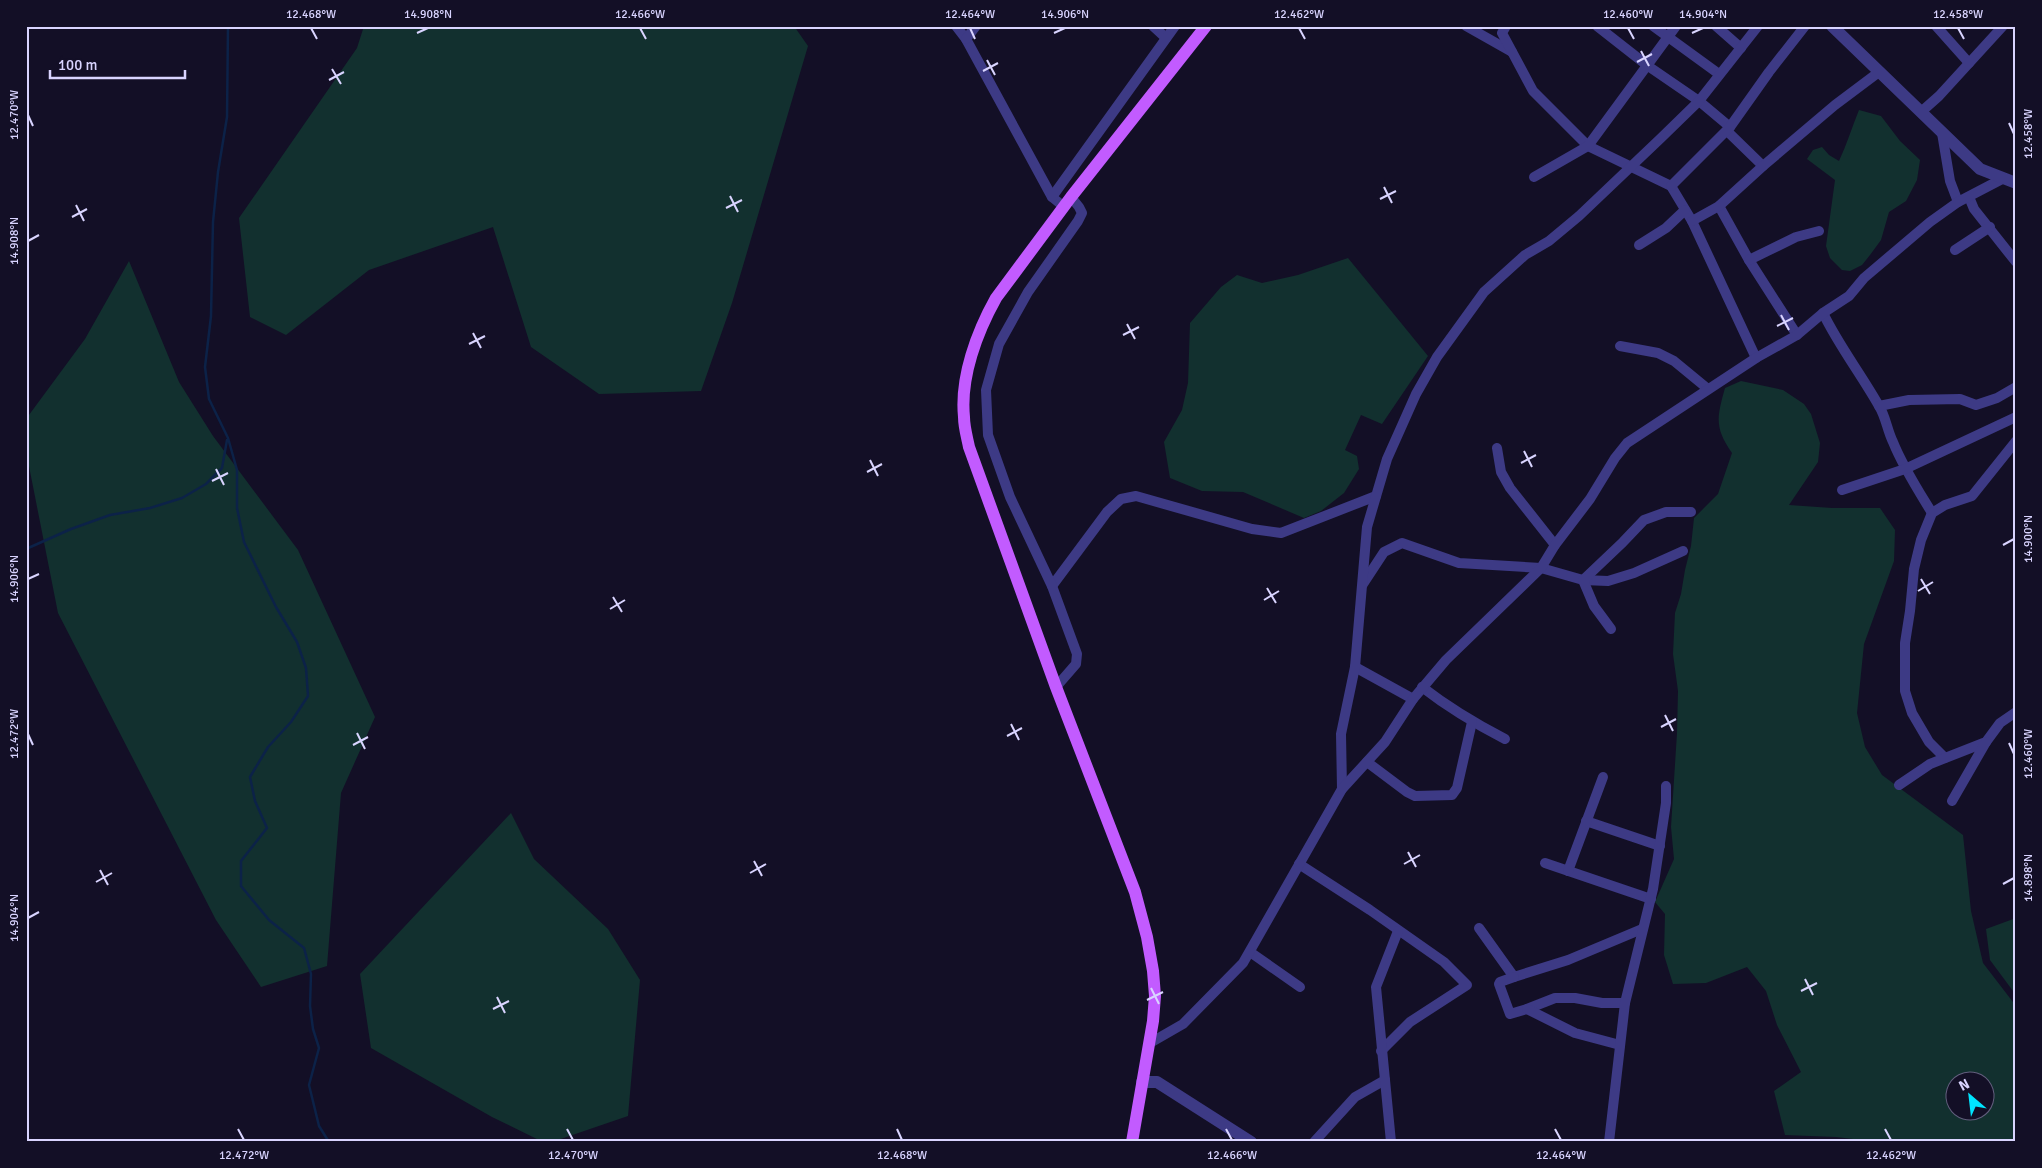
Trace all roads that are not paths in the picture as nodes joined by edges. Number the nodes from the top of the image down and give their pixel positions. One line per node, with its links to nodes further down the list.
1 (956, 26): 18 (street)
2 (976, 26): 18 (street)
3 (1153, 26): 19 (street)
4 (1175, 26): 19 (street)
5 (1206, 26): 39 (main road)
6 (1466, 26): 21 (street)
7 (1506, 26): 21 (street)
8 (1597, 26): 23 (street)
9 (1653, 26): 17 (street)
10 (1676, 26): 17 (street)
11 (1716, 26): 20 (street)
12 (1758, 26): 20 (street)
13 (1805, 26): 28 (street)
14 (1936, 26): 22 (street)
15 (2003, 26): 22 (street)
16 (1833, 27): 24 (street)
17 (1668, 37): 23 (street); 25 (street)
18 (966, 38): 37 (street)
19 (1166, 38): 37 (street)
20 (1741, 48): 25 (street)
21 (1512, 53): 30 (street)
22 (1969, 63): 27 (street)
23 (1648, 66): 26 (street); 30 (street)
24 (1879, 72): 27 (street); 32 (street)
25 (1719, 74): 26 (street)
26 (1699, 101): 28 (street); 31 (street)
27 (1921, 112): 29 (street)
28 (1728, 129): 32 (street); 36 (street)
29 (1942, 133): 34 (street); 40 (street)
30 (1588, 146): 31 (street); 33 (street)
31 (1632, 166): 36 (street); 62 (street)
32 (1763, 166): 41 (street)
33 (1534, 177)
34 (2004, 178): 35 (street); 38 (street)
35 (2016, 183)
36 (1671, 186): 42 (street)
37 (1052, 197): 39 (street)
38 (1969, 198): 40 (street); 44 (street)
39 (1067, 202): 69 (street); 73 (main road)
40 (1958, 202): 50 (street)
41 (1719, 206): 43 (street); 48 (street)
42 (1685, 210): 43 (street); 46 (street)
43 (1692, 222): 53 (street)
44 (1990, 227): 47 (street); 49 (street)
45 (1819, 231): 48 (street)
46 (1639, 245)
47 (1955, 250)
48 (1749, 260): 51 (street)
49 (2016, 262)
50 (1823, 313): 51 (street); 56 (street)
51 (1797, 335): 53 (street)
52 (1620, 346): 55 (street)
53 (1756, 358): 55 (street)
54 (2016, 387): 56 (street)
55 (1708, 389): 65 (street)
56 (1879, 406): 60 (street)
57 (2016, 417): 60 (street)
58 (2016, 442): 64 (street)
59 (1496, 448): 65 (street)
60 (1905, 469): 61 (street); 64 (street)
61 (1842, 490)
62 (1376, 496): 69 (street); 70 (street)
63 (1691, 512): 68 (street)
64 (1932, 513): 80 (street)
65 (1555, 545): 67 (street)
66 (1683, 551): 68 (street)
67 (1541, 568): 68 (street); 70 (street); 74 (street)
68 (1583, 580): 71 (street)
69 (1052, 586): 73 (street)
70 (1361, 587): 72 (street)
71 (1611, 629)
72 (1355, 667): 75 (street); 85 (street)
73 (1056, 687): 101 (main road)
74 (1422, 687): 75 (street); 77 (street)
75 (1413, 699): 81 (street)
76 (2016, 712): 79 (street)
77 (1472, 722): 78 (street); 81 (street)
78 (1505, 739)
79 (1986, 742): 80 (street); 86 (street)
80 (1945, 758): 83 (street)
81 (1367, 762): 85 (street)
82 (1604, 777): 87 (street)
83 (1899, 785)
84 (1666, 786): 88 (street)
85 (1342, 789): 90 (street)
86 (1952, 801)
87 (1586, 821): 88 (street); 91 (street)
88 (1660, 846): 92 (street)
89 (1545, 863): 91 (street)
90 (1299, 864): 95 (street); 96 (street)
91 (1568, 871): 92 (street)
92 (1651, 899): 94 (street)
93 (1479, 928): 97 (street)
94 (1642, 930): 97 (street); 99 (street)
95 (1398, 931): 103 (street); 103 (street)
96 (1250, 952): 98 (street); 101 (street)
97 (1514, 977): 100 (street)
98 (1300, 987)
99 (1625, 1003): 100 (street); 102 (street)
100 (1527, 1010): 102 (street)
101 (1150, 1043): 105 (main road)
102 (1620, 1045): 110 (street)
103 (1381, 1051): 104 (street)
104 (1385, 1080): 108 (street); 109 (street)
105 (1142, 1082): 106 (main road); 107 (street)
106 (1132, 1142)
107 (1250, 1142)
108 (1314, 1142)
109 (1392, 1142)
110 (1609, 1142)

